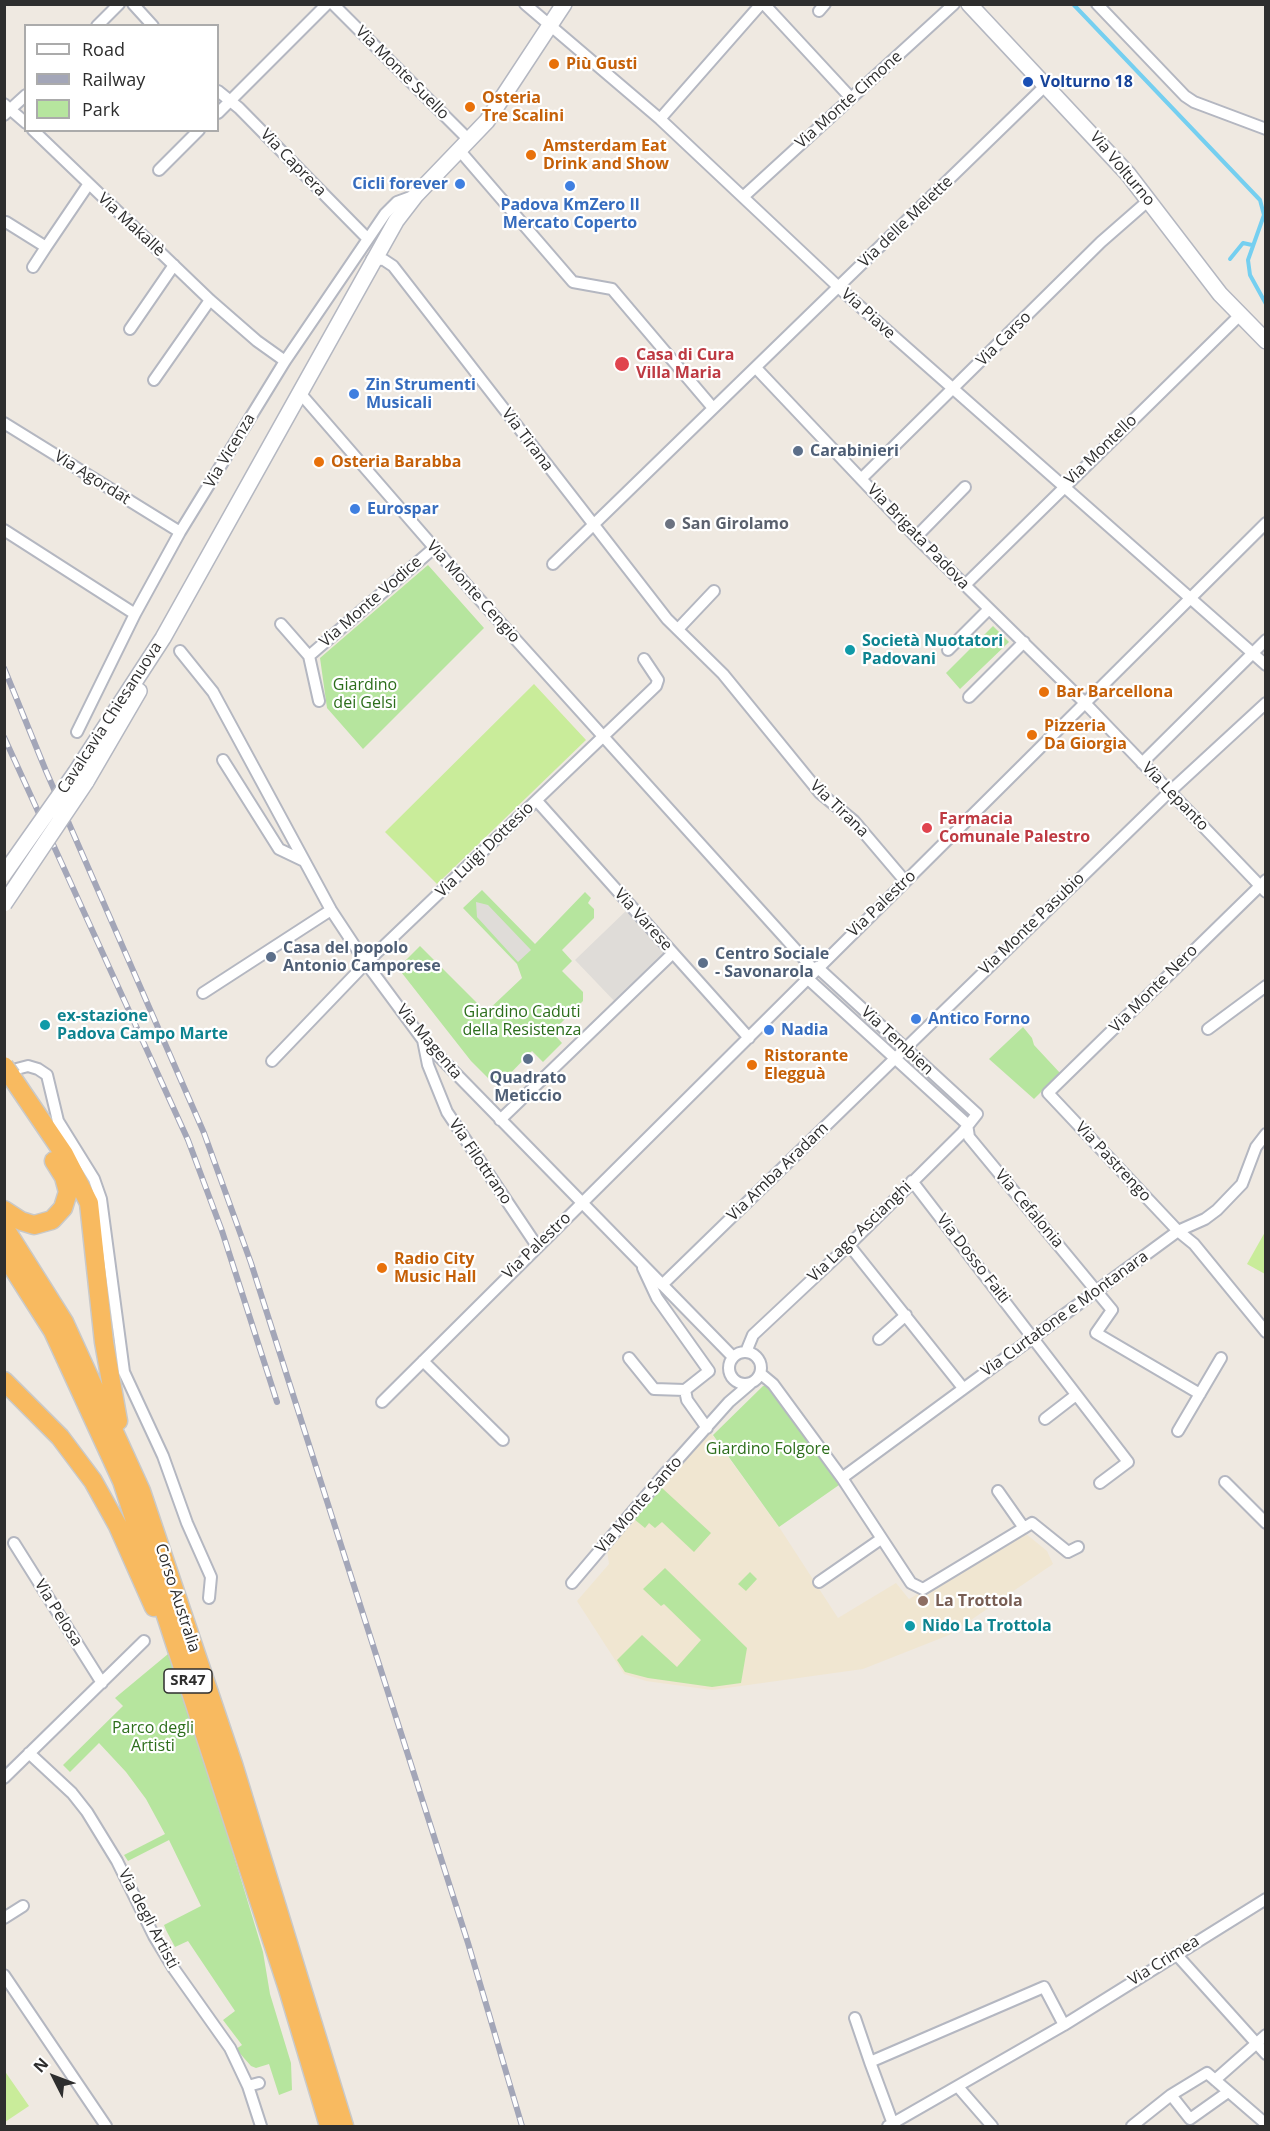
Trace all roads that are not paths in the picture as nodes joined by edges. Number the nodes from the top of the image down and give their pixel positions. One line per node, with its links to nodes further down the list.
1 (119, 4): 11 (street)
2 (133, 4): 12 (street)
3 (327, 4): 18 (street)
4 (333, 4): 26 (street, Via Monte Suello)
5 (525, 4): 13 (street, Via Piave)
6 (564, 4): 13 (main road, Via Vicenza)
7 (762, 4): 17 (street); 21 (street)
8 (954, 4): 17 (street, Via Monte Cimone)
9 (969, 4): 14 (main road, Via Volturno)
10 (1097, 4): 23 (street)
11 (99, 24)
12 (151, 24)
13 (550, 27): 21 (street, Via Piave); 26 (main road, Via Vicenza)
14 (1046, 85): 31 (main road, Via Volturno); 38 (street, Via delle Melette)
15 (219, 92): 18 (street, Via Caprera)
16 (24, 96): 19 (street)
17 (850, 98): 30 (street, Via Monte Cimone)
18 (230, 100): 20 (street); 33 (street, Via Caprera)
19 (7, 109): 22 (street)
20 (219, 111)
21 (660, 120): 30 (street, Via Piave)
22 (24, 122)
23 (1266, 129)
24 (35, 132): 28 (street, Via Makallè)
25 (197, 132): 27 (street)
26 (465, 146): 29 (main road, Via Vicenza); 48 (street)
27 (159, 170)
28 (88, 185): 34 (street, Via Makallè); 36 (street, Via Makallè)
29 (416, 195): 33 (street, Via Vicenza); 35 (main road, Via Vicenza)
30 (744, 197): 38 (street, Via Piave)
31 (1149, 200): 40 (main road, Via Volturno); 46 (street, Via Carso)
32 (6, 222): 34 (street)
33 (367, 238): 43 (street, Via Vicenza)
34 (46, 247): 37 (street, Via Makallè)
35 (372, 259): 47 (main road, Via Vicenza); 54 (street, Via Tirana)
36 (174, 265): 39 (street, Via Makallè); 41 (street, Via Makallè)
37 (33, 267)
38 (839, 288): 44 (street, Via delle Melette); 46 (street, Via Piave)
39 (210, 300): 43 (street, Via Makallè); 45 (street)
40 (1239, 316): 42 (main road, Via Volturno); 52 (street, Via Montello)
41 (130, 329)
42 (1266, 341)
43 (285, 361): 56 (street, Via Vicenza)
44 (756, 368): 48 (street, Via delle Melette); 50 (street, Via Brigata Padova)
45 (154, 380)
46 (953, 390): 50 (street, Via Carso); 52 (street, Via Piave)
47 (300, 393): 58 (street, Via Monte Cengio); 67 (main road, Via Vicenza)
48 (713, 408): 54 (street, Via delle Melette)
49 (4, 423): 56 (street, Via Agordat)
50 (861, 479): 57 (street, Via Brigata Padova)
51 (965, 487): 57 (street)
52 (1062, 488): 60 (street, Via Montello); 62 (street, Via Piave)
53 (1266, 523): 62 (street, Via Palestro)
54 (593, 526): 59 (street, Via delle Melette); 66 (street, Via Tirana)
55 (4, 531): 64 (street)
56 (180, 532): 64 (street, Via Vicenza)
57 (916, 537): 60 (street, Via Brigata Padova)
58 (434, 548): 73 (street, Via Monte Vodice); 81 (street, Via Monte Cengio)
59 (553, 564)
60 (964, 585): 63 (street, Via Brigata Padova)
61 (714, 591): 66 (street)
62 (1189, 598): 72 (street, Via Piave); 78 (street, Via Palestro)
63 (989, 609): 69 (street, Via Brigata Padova); 70 (street)
64 (135, 614): 80 (street, Via Vicenza)
65 (281, 624): 73 (street, Via Monte Vodice)
66 (678, 628): 89 (street, Via Tirana)
67 (163, 638): 84 (main road, Cavalcavia Chiesanuova)
68 (1266, 640): 72 (street)
69 (1024, 642): 76 (street); 78 (street, Via Brigata Padova)
70 (948, 650)
71 (180, 651): 87 (street, Via Magenta)
72 (1252, 653): 75 (street, Via Piave); 83 (street)
73 (309, 656): 77 (street, Via Monte Vodice)
74 (644, 659): 81 (street)
75 (1266, 665)
76 (969, 697)
77 (319, 701)
78 (1084, 702): 83 (street, Via Lepanto); 89 (street, Via Palestro)
79 (1266, 703): 85 (street, Via Monte Pasubio)
80 (77, 732)
81 (603, 735): 86 (street, Via Luigi Dottesio); 95 (street, Via Monte Cengio)
82 (223, 760): 87 (street, Via Magenta)
83 (1142, 763): 85 (street, Via Lepanto)
84 (81, 777): 88 (main road, Cavalcavia Chiesanuova, bridge); 91 (main road, Cavalcavia Chiesanuova, bridge)
85 (1171, 791): 90 (street, Via Lepanto); 101 (street, Via Monte Pasubio)
86 (537, 801): 93 (street, Via Varese); 94 (street, Via Luigi Dottesio)
87 (302, 860): 92 (street, Via Magenta)
88 (4, 874)
89 (905, 881): 95 (street, Via Palestro)
90 (1264, 886): 105 (street, Via Monte Nero)
91 (4, 904)
92 (331, 910): 94 (street, Via Magenta); 97 (street)
93 (673, 953): 99 (street, Via Varese); 107 (street)
94 (366, 963): 100 (street, Via Magenta); 103 (street, Via Luigi Dottesio)
95 (813, 971): 99 (street, Via Palestro); 101 (street, Via Tembien); 102 (street, Via Tembien)
96 (1266, 986): 98 (street)
97 (203, 993)
98 (1208, 1029)
99 (749, 1038): 111 (street, Via Palestro)
100 (423, 1040): 107 (street, Via Magenta); 116 (street, Via Filottrano)
101 (904, 1048): 102 (street, Via Monte Pasubio); 106 (street, Via Tembien)
102 (894, 1058): 108 (street, Via Tembien); 119 (street, Via Amba Aradam)
103 (272, 1061)
104 (6, 1075): 112 (highway); 144 (highway); 156 (street, Corso Australia)
105 (1048, 1093): 114 (street, Via Pastrengo)
106 (977, 1114): 108 (street, Via Lago Ascianghi)
107 (500, 1120): 111 (street, Via Magenta)
108 (967, 1124): 110 (street, Via Lago Ascianghi); 120 (street, Via Cefalonia)
109 (1266, 1134): 114 (street, Via Curtatone e Montanara)
110 (912, 1181): 115 (street, Via Lago Ascianghi); 123 (street, Via Dosso Faiti)
111 (582, 1203): 116 (street, Via Palestro); 118 (street)
112 (4, 1210)
113 (4, 1227): 144 (highway, Corso Australia / SR47)
114 (1178, 1231): 120 (street, Via Curtatone e Montanara); 122 (street, Via Pastrengo)
115 (849, 1245): 121 (street); 125 (street, Via Lago Ascianghi)
116 (537, 1246): 129 (street, Via Palestro)
117 (4, 1254): 158 (highway, Corso Australia / SR47)
118 (641, 1264): 119 (street); 135 (street)
119 (662, 1285): 126 (street)
120 (1096, 1290): 123 (street, Via Curtatone e Montanara); 136 (street, Via Cefalonia)
121 (906, 1315): 124 (street); 134 (street)
122 (1266, 1332)
123 (1034, 1337): 134 (street, Via Curtatone e Montanara); 137 (street, Via Dosso Faiti)
124 (879, 1339)
125 (746, 1352): 126 (street); 130 (street)
126 (733, 1357): 131 (street)
127 (629, 1358): 135 (street)
128 (1221, 1358): 136 (street)
129 (423, 1361): 138 (street, Via Palestro); 143 (street)
130 (761, 1374): 133 (street, Via Monte Santo); 145 (street)
131 (732, 1378): 133 (street); 139 (street)
132 (4, 1381): 158 (highway)
133 (750, 1384): 139 (street, Via Monte Santo)
134 (963, 1388): 145 (street, Via Curtatone e Montanara)
135 (685, 1390): 141 (street)
136 (1200, 1394): 142 (street)
137 (1076, 1395): 140 (street); 147 (street, Via Dosso Faiti)
138 (382, 1402)
139 (729, 1402): 141 (street, Via Monte Santo)
140 (1045, 1419)
141 (707, 1428): 155 (street, Via Monte Santo)
142 (1178, 1431)
143 (503, 1440)
144 (125, 1452): 183 (highway, Corso Australia / SR47)
145 (842, 1478): 151 (street)
146 (1225, 1482): 149 (street)
147 (1100, 1483)
148 (998, 1491): 150 (street)
149 (1266, 1522)
150 (1024, 1528): 151 (street); 153 (street)
151 (881, 1539): 154 (street)
152 (14, 1543): 159 (street, Via Pelosa)
153 (1078, 1546)
154 (819, 1582)
155 (572, 1583)
156 (209, 1598)
157 (144, 1641): 159 (street)
158 (187, 1678): 182 (highway, Corso Australia / SR47)
159 (102, 1683): 160 (street)
160 (29, 1753): 161 (street); 181 (street, Via degli Artisti)
161 (4, 1778)
162 (1262, 1901): 164 (street); 166 (street, Via Crimea)
163 (22, 1906): 165 (street)
164 (1266, 1913)
165 (4, 1918)
166 (1176, 1954): 169 (street, Via Crimea); 171 (street)
167 (4, 1975): 180 (street)
168 (855, 2018): 173 (street, Via Crimea)
169 (1064, 2025): 173 (street); 175 (street, Via Crimea)
170 (1266, 2035): 171 (street)
171 (1256, 2043): 172 (street); 174 (street)
172 (1266, 2054)
173 (870, 2062): 179 (street, Via Crimea)
174 (1215, 2080): 176 (street); 177 (street)
175 (959, 2088): 179 (street, Via Crimea); 184 (street)
176 (1228, 2092): 177 (street); 178 (street)
177 (1171, 2095): 185 (street)
178 (1266, 2124)
179 (890, 2125)
180 (106, 2127)
181 (261, 2127)
182 (329, 2127)
183 (344, 2127)
184 (992, 2127)
185 (1132, 2127)

